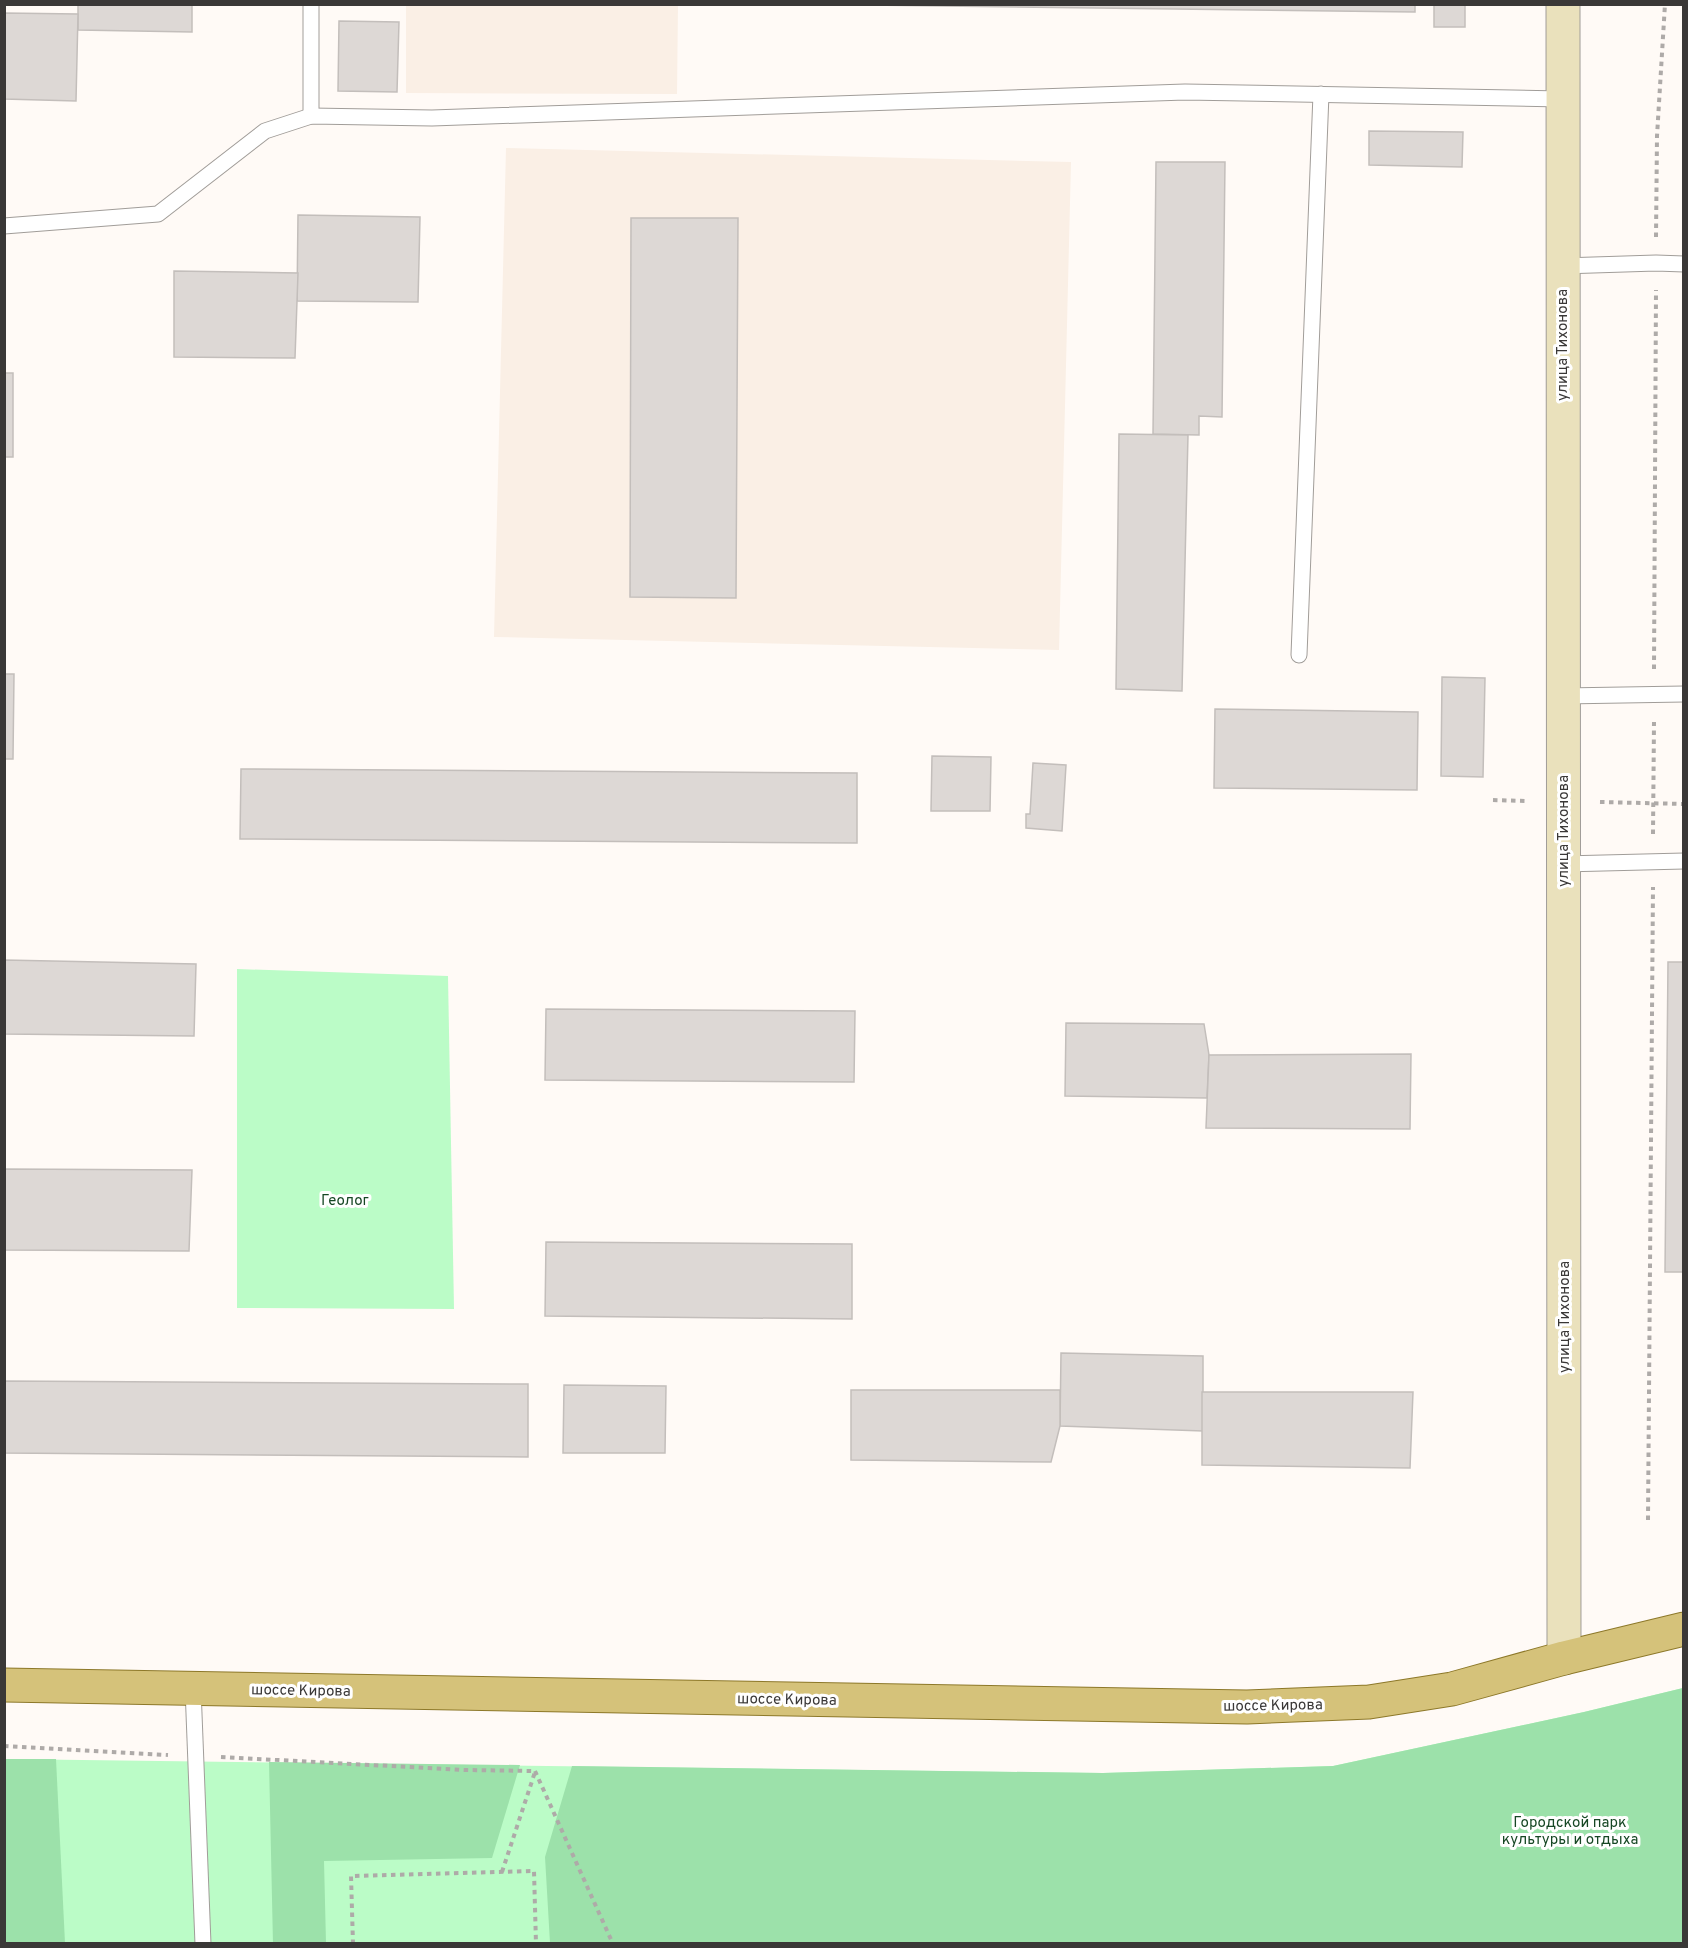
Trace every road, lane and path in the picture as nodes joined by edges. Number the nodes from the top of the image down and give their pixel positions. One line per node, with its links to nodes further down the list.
1 (310, 4): 6 (lane)
2 (1563, 4): 5 (main road, улица Тихонова)
3 (1665, 4): 8 (path)
4 (1321, 94): 5 (lane); 6 (lane); 11 (lane)
5 (1562, 99): 10 (main road, улица Тихонова)
6 (311, 116): 7 (lane)
7 (4, 226)
8 (1656, 262): 9 (lane); 10 (lane); 13 (path)
9 (1683, 264)
10 (1562, 266): 14 (main road, улица Тихонова)
11 (1299, 655)
12 (1683, 694): 13 (lane)
13 (1654, 695): 14 (lane); 15 (path)
14 (1563, 696): 17 (main road, улица Тихонова)
15 (1653, 861): 16 (lane); 17 (lane); 18 (path)
16 (1683, 861)
17 (1563, 864): 20 (main road, улица Тихонова)
18 (1648, 1520)
19 (1683, 1629): 20 (main road, шоссе Кирова)
20 (1564, 1658): 22 (main road, шоссе Кирова)
21 (4, 1685): 22 (main road, шоссе Кирова)
22 (194, 1688): 24 (lane)
23 (4, 1746): 24 (path)
24 (196, 1756): 25 (path); 27 (lane)
25 (535, 1771): 26 (path); 30 (path)
26 (502, 1872): 28 (path); 29 (path)
27 (203, 1944)
28 (353, 1944)
29 (536, 1944)
30 (613, 1944)

